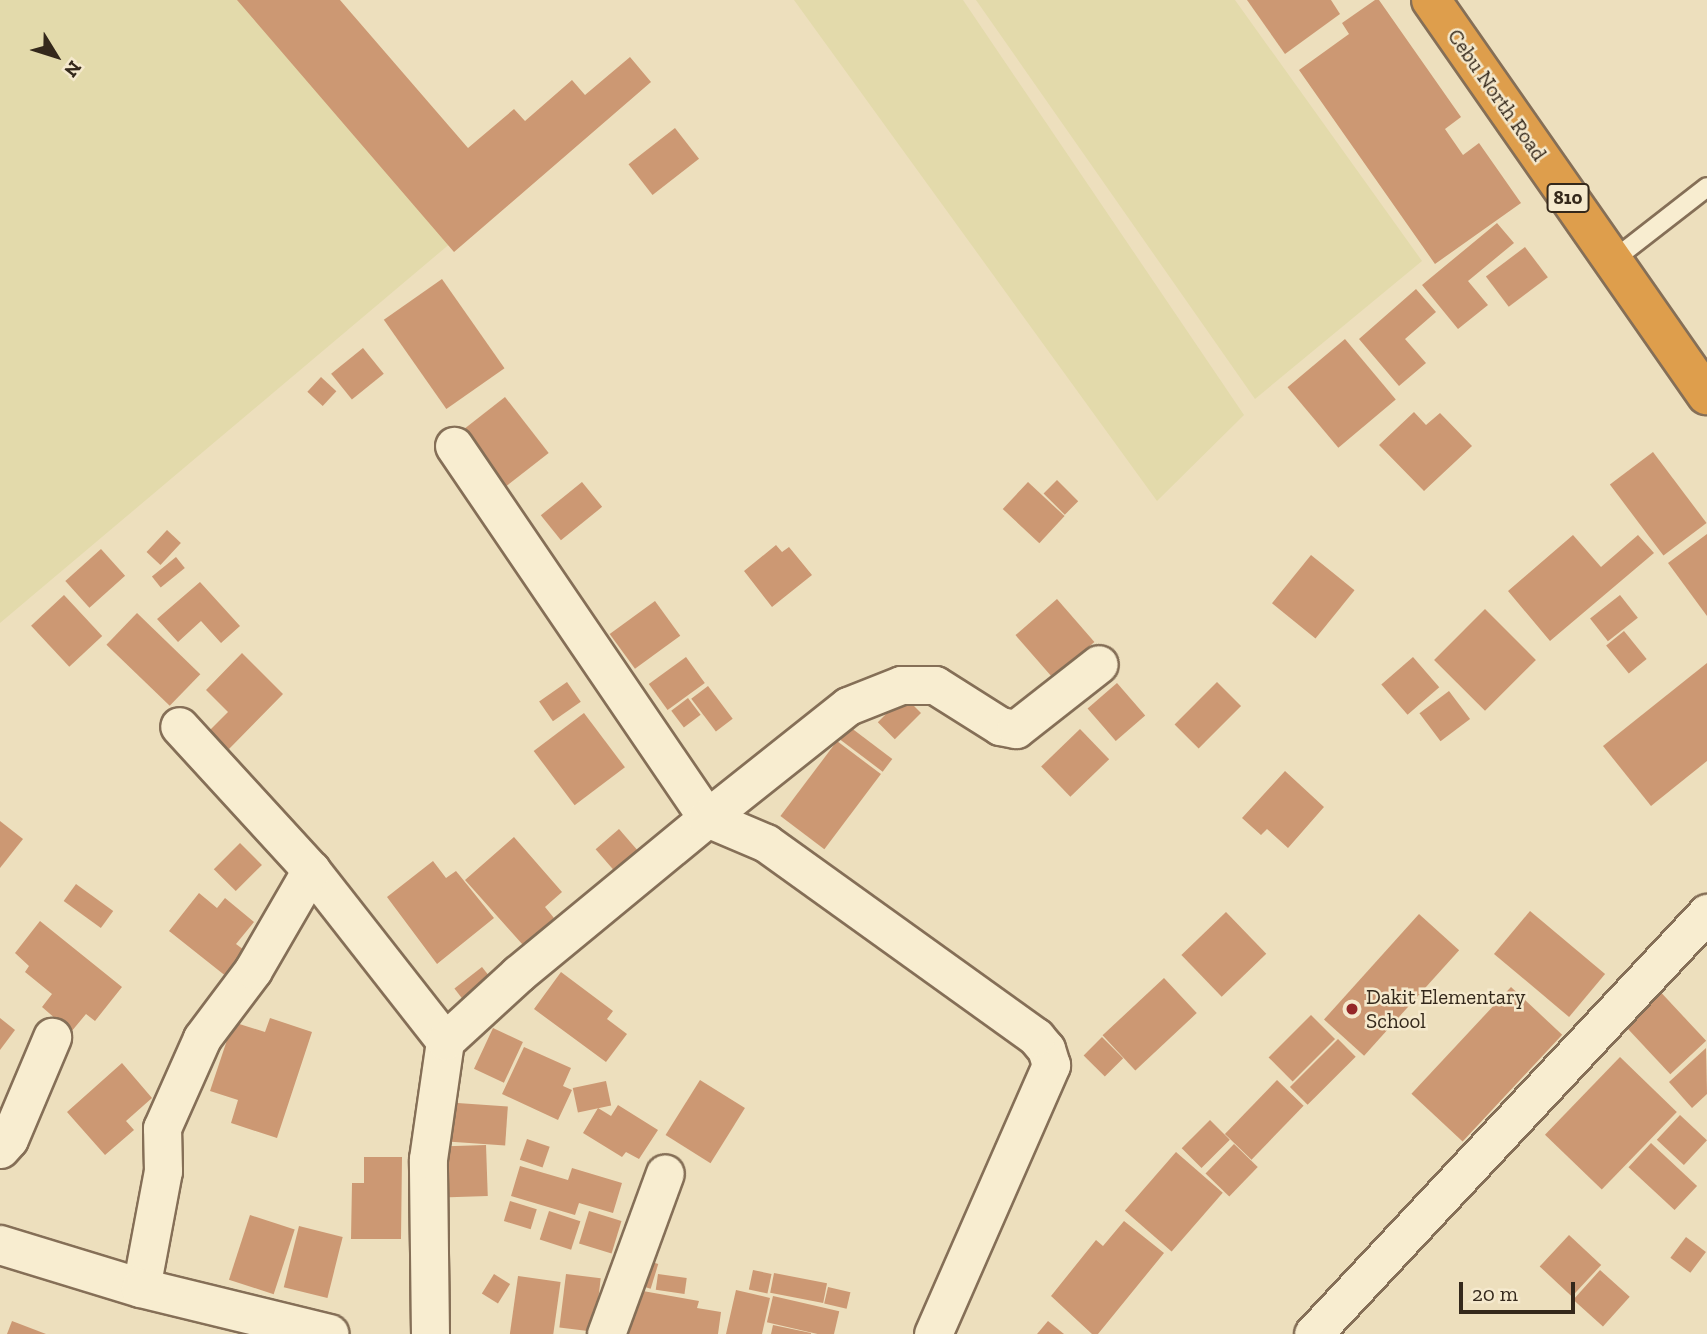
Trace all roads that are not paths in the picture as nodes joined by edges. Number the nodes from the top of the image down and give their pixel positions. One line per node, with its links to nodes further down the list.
1 (1431, 0): 3 (highway, Cebu North Road / 810)
2 (1707, 187): 3 (lane)
3 (1612, 261): 4 (highway, Cebu North Road / 810)
4 (1707, 395)
5 (454, 446): 8 (street)
6 (1099, 664): 8 (street)
7 (179, 726): 9 (street)
8 (707, 818): 12 (street); 20 (street)
9 (311, 870): 12 (street); 16 (street)
10 (1707, 913): 21 (street)
11 (52, 1037): 13 (street)
12 (445, 1041): 18 (street)
13 (0, 1149)
14 (665, 1173): 19 (street)
15 (0, 1245): 16 (main road)
16 (141, 1288): 17 (main road)
17 (329, 1334)
18 (430, 1334)
19 (606, 1334)
20 (933, 1334)
21 (1313, 1334)

